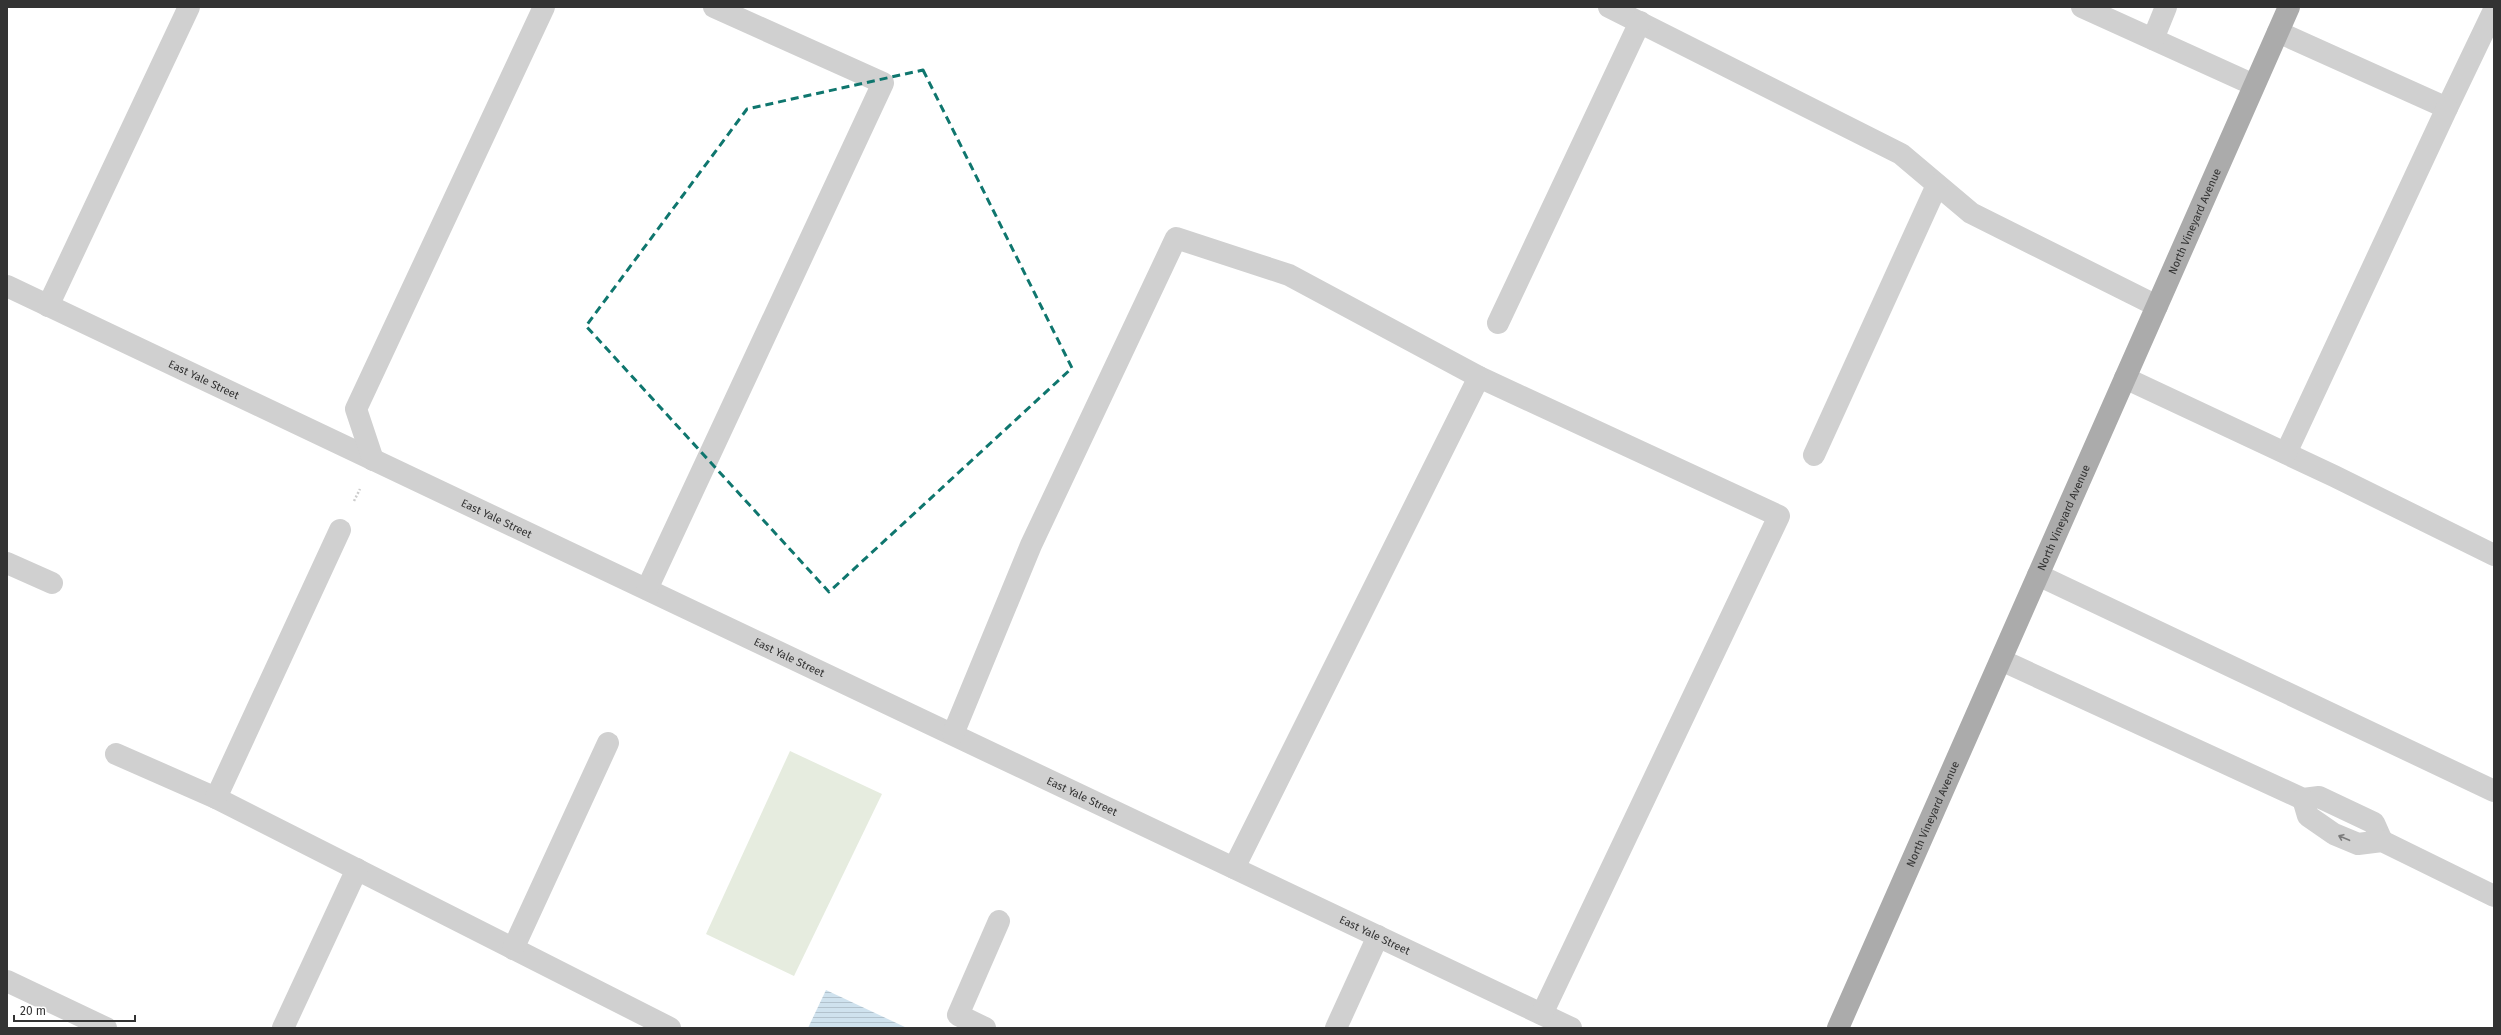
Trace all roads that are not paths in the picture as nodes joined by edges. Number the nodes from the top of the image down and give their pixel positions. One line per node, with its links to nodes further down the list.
1 (189, 7): 16 (street)
2 (544, 7): 23 (street)
3 (714, 7): 29 (street)
4 (1609, 7): 9 (street)
5 (2082, 7): 11 (street)
6 (2166, 7): 11 (street)
7 (2289, 7): 10 (main road, North Vineyard Avenue)
8 (2494, 10): 13 (street)
9 (1640, 22): 14 (street); 18 (street)
10 (2278, 32): 12 (main road, North Vineyard Avenue); 13 (street)
11 (2153, 39): 12 (street)
12 (2254, 85): 17 (main road, North Vineyard Avenue)
13 (2447, 108): 21 (street)
14 (1937, 185): 17 (street); 22 (street)
15 (7, 286): 16 (street, East Yale Street)
16 (48, 306): 23 (street, East Yale Street)
17 (2157, 306): 20 (main road, North Vineyard Avenue)
18 (1498, 323)
19 (1479, 377): 31 (street); 36 (street); 43 (street)
20 (2125, 378): 21 (street); 27 (main road, North Vineyard Avenue)
21 (2286, 453): 25 (street)
22 (1814, 455)
23 (373, 460): 29 (street, East Yale Street)
24 (340, 530): 35 (street)
25 (2494, 555)
26 (7, 563): 28 (street)
27 (2038, 575): 30 (main road, North Vineyard Avenue); 34 (street)
28 (52, 583)
29 (647, 589): 31 (street, East Yale Street)
30 (2001, 660): 38 (street, one-way to 30); 50 (main road, North Vineyard Avenue)
31 (953, 734): 36 (street, East Yale Street)
32 (608, 743): 41 (street)
33 (116, 754): 35 (street)
34 (2494, 791)
35 (216, 798): 37 (street)
36 (1234, 868): 40 (street, East Yale Street)
37 (357, 869): 41 (street); 45 (street)
38 (2494, 896)
39 (999, 921): 47 (street)
40 (1378, 936): 43 (street, East Yale Street); 48 (street)
41 (513, 948): 46 (street)
42 (7, 981): 44 (street)
43 (1542, 1014): 49 (street, East Yale Street)
44 (106, 1028)
45 (283, 1028)
46 (670, 1028)
47 (984, 1028)
48 (1336, 1028)
49 (1571, 1028)
50 (1838, 1028)

